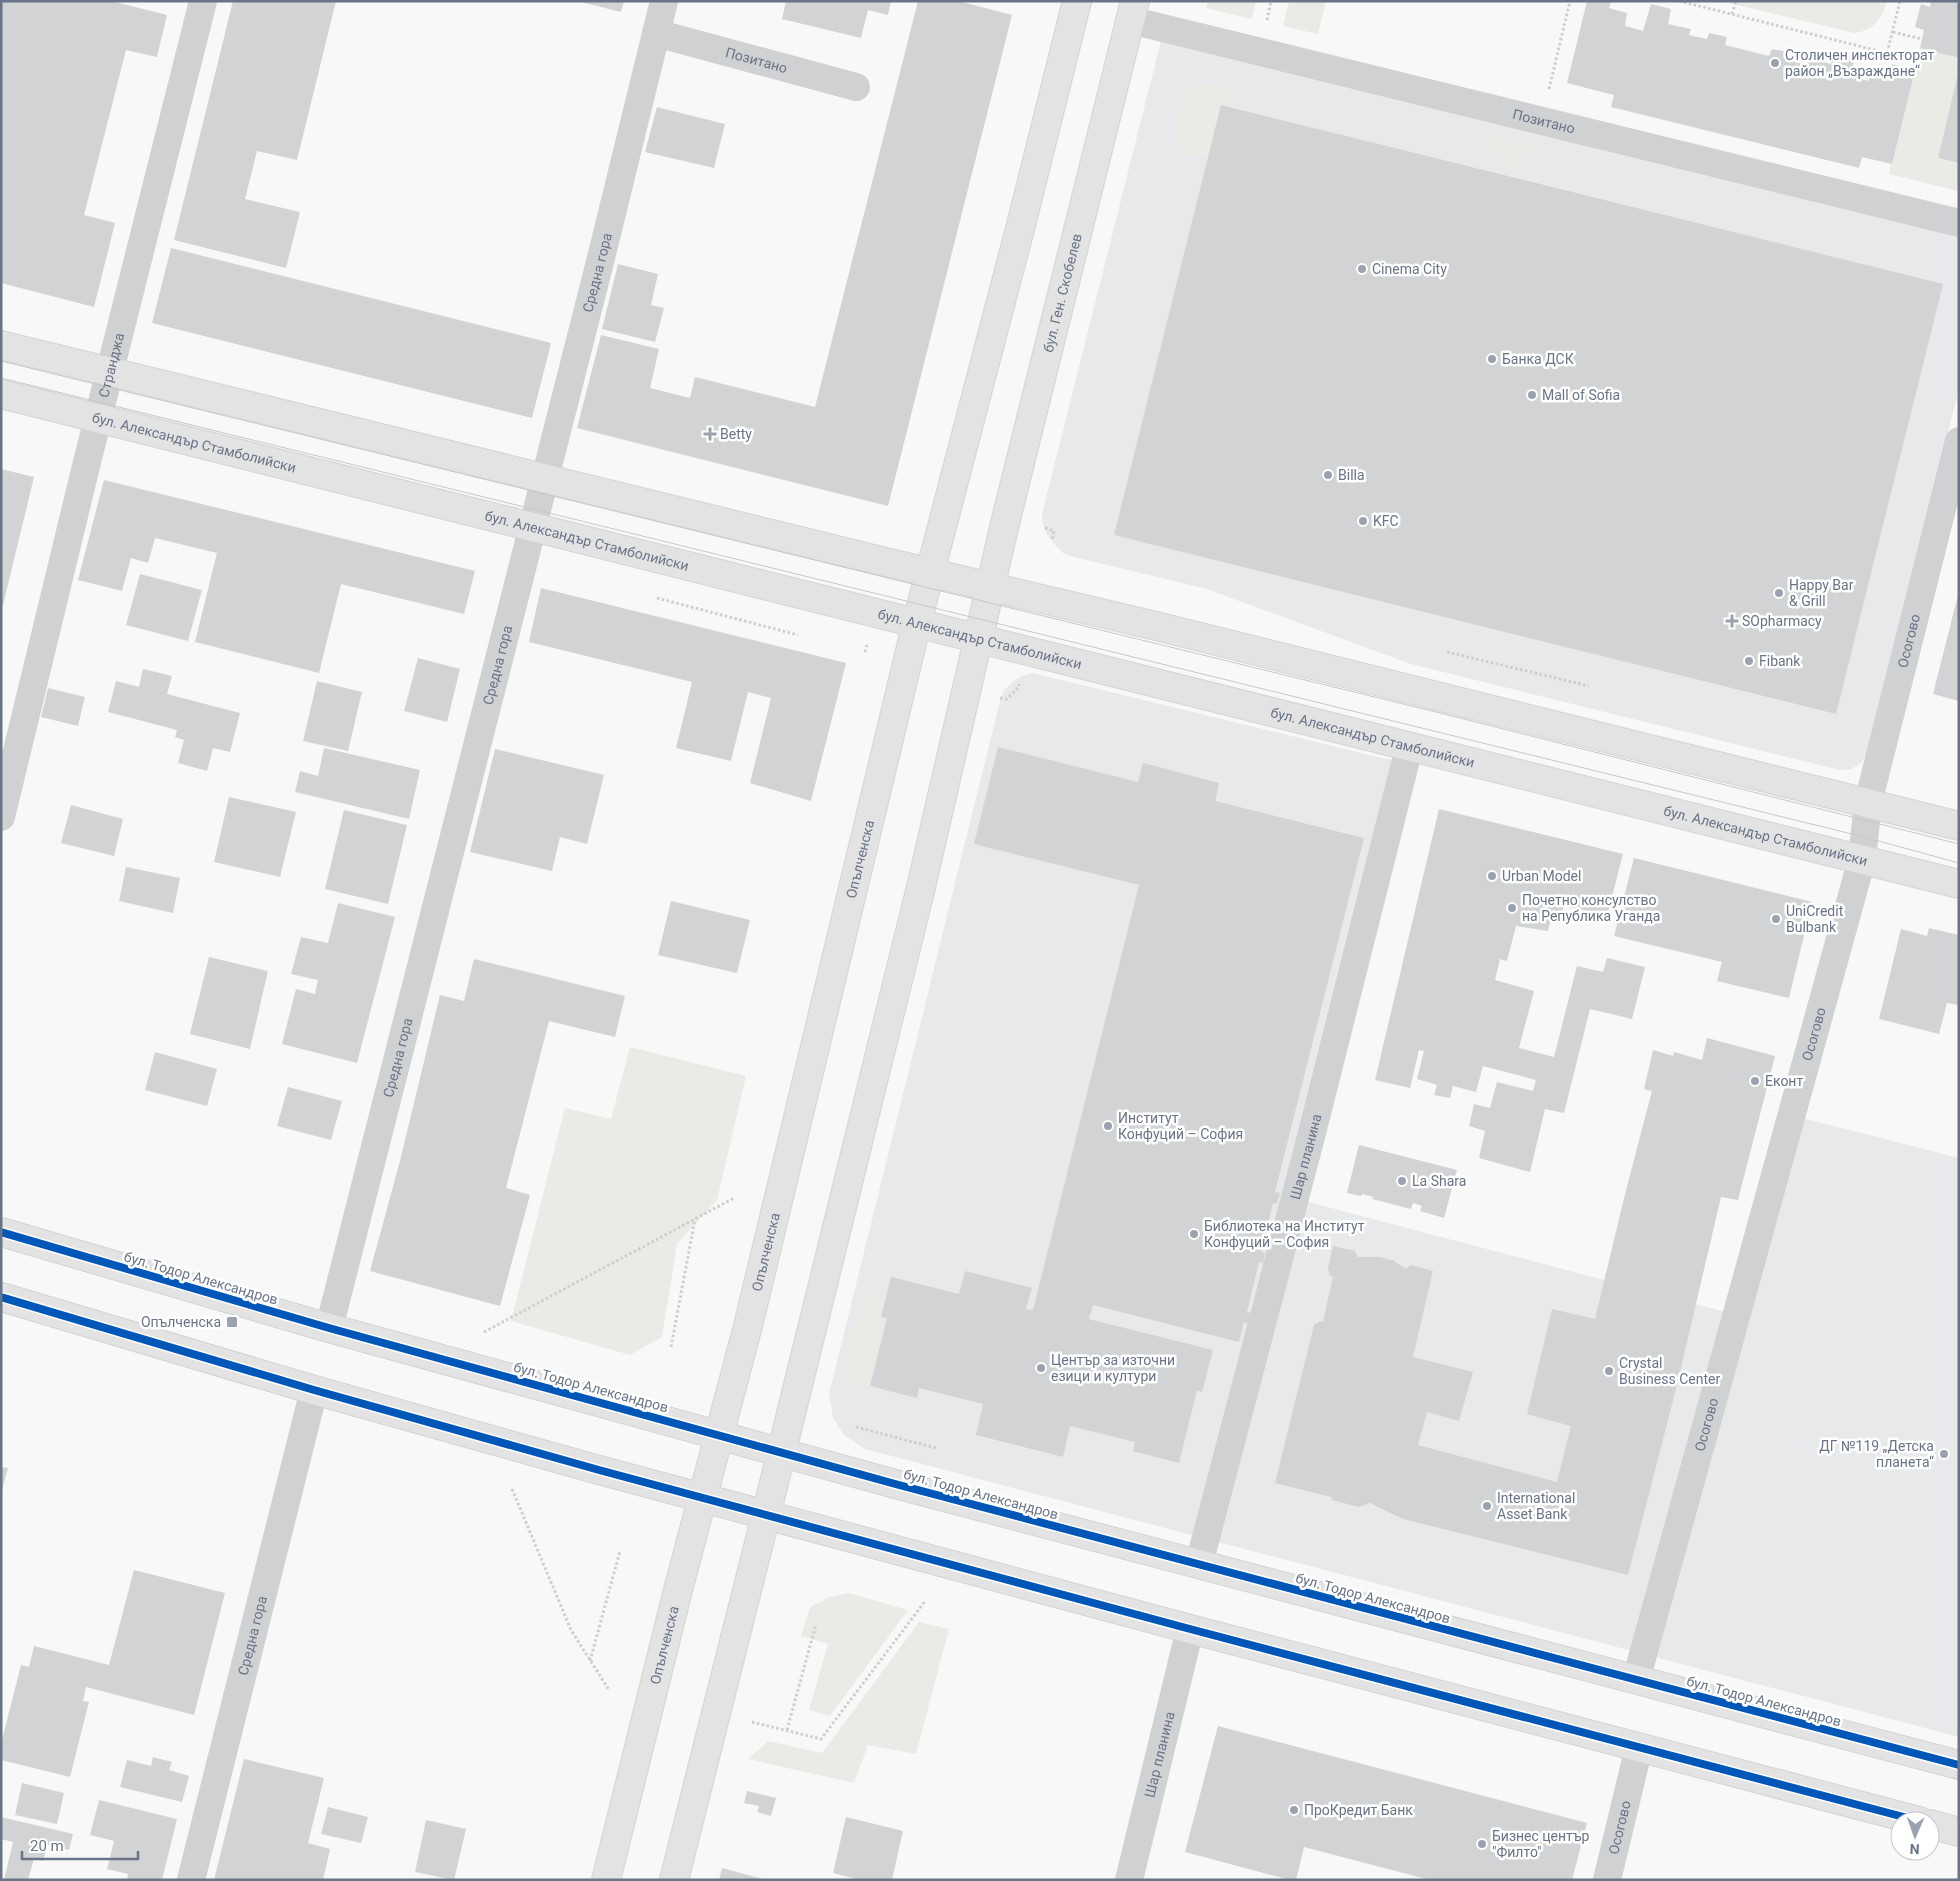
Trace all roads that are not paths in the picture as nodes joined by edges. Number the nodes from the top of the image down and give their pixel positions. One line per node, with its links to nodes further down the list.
1 (203, 1): 9 (street, Странджа)
2 (664, 1): 5 (street, Средна гора)
3 (1076, 1): 15 (main road)
4 (1132, 11): 7 (street, Позитано); 16 (main road, бул. Ген. Скобелев)
5 (656, 34): 6 (street, Позитано); 13 (street, Средна гора)
6 (856, 87)
7 (1959, 223)
8 (1, 345): 9 (main road)
9 (110, 372): 11 (street, Странджа); 13 (main road)
10 (1, 394): 11 (main road, бул. Александър Стамболийски)
11 (98, 418): 14 (main road, бул. Александър Стамболийски); 21 (street, Странджа)
12 (1959, 441): 20 (street, Осогово)
13 (544, 477): 14 (street, Средна гора); 15 (main road)
14 (532, 526): 17 (main road, бул. Александър Стамболийски); 27 (street, Средна гора)
15 (930, 572): 16 (main road); 17 (main road, Опълченска)
16 (991, 586): 18 (main road, бул. Ген. Скобелев); 20 (main road)
17 (917, 622): 18 (main road, бул. Александър Стамболийски); 29 (main road, Опълченска)
18 (979, 638): 19 (main road, бул. Александър Стамболийски); 30 (main road)
19 (1409, 748): 23 (main road, бул. Александър Стамболийски); 33 (street, Шар планина)
20 (1868, 803): 22 (main road); 23 (street, Осогово)
21 (1, 817)
22 (1959, 826)
23 (1862, 859): 24 (main road, бул. Александър Стамболийски); 35 (street, Осогово)
24 (1959, 884)
25 (1, 1232): 27 (main road, бул. Тодор Александров)
26 (1, 1297): 28 (main road)
27 (329, 1328): 29 (main road, бул. Тодор Александров)
28 (314, 1390): 31 (main road); 41 (street, Средна гора)
29 (719, 1435): 30 (main road, бул. Тодор Александров); 31 (main road, Опълченска)
30 (781, 1452): 32 (main road); 33 (main road, бул. Тодор Александров)
31 (702, 1498): 32 (main road); 42 (main road, Опълченска)
32 (766, 1515): 34 (main road); 43 (main road)
33 (1199, 1564): 35 (main road, бул. Тодор Александров)
34 (1190, 1629): 36 (main road); 44 (street, Шар планина)
35 (1636, 1680): 37 (main road, бул. Тодор Александров)
36 (1639, 1747): 38 (main road); 45 (street, Осогово)
37 (1959, 1764)
38 (1890, 1813)
39 (1940, 1827): 40 (main road)
40 (1959, 1832)
41 (191, 1880)
42 (606, 1880)
43 (674, 1880)
44 (1129, 1880)
45 (1607, 1880)

